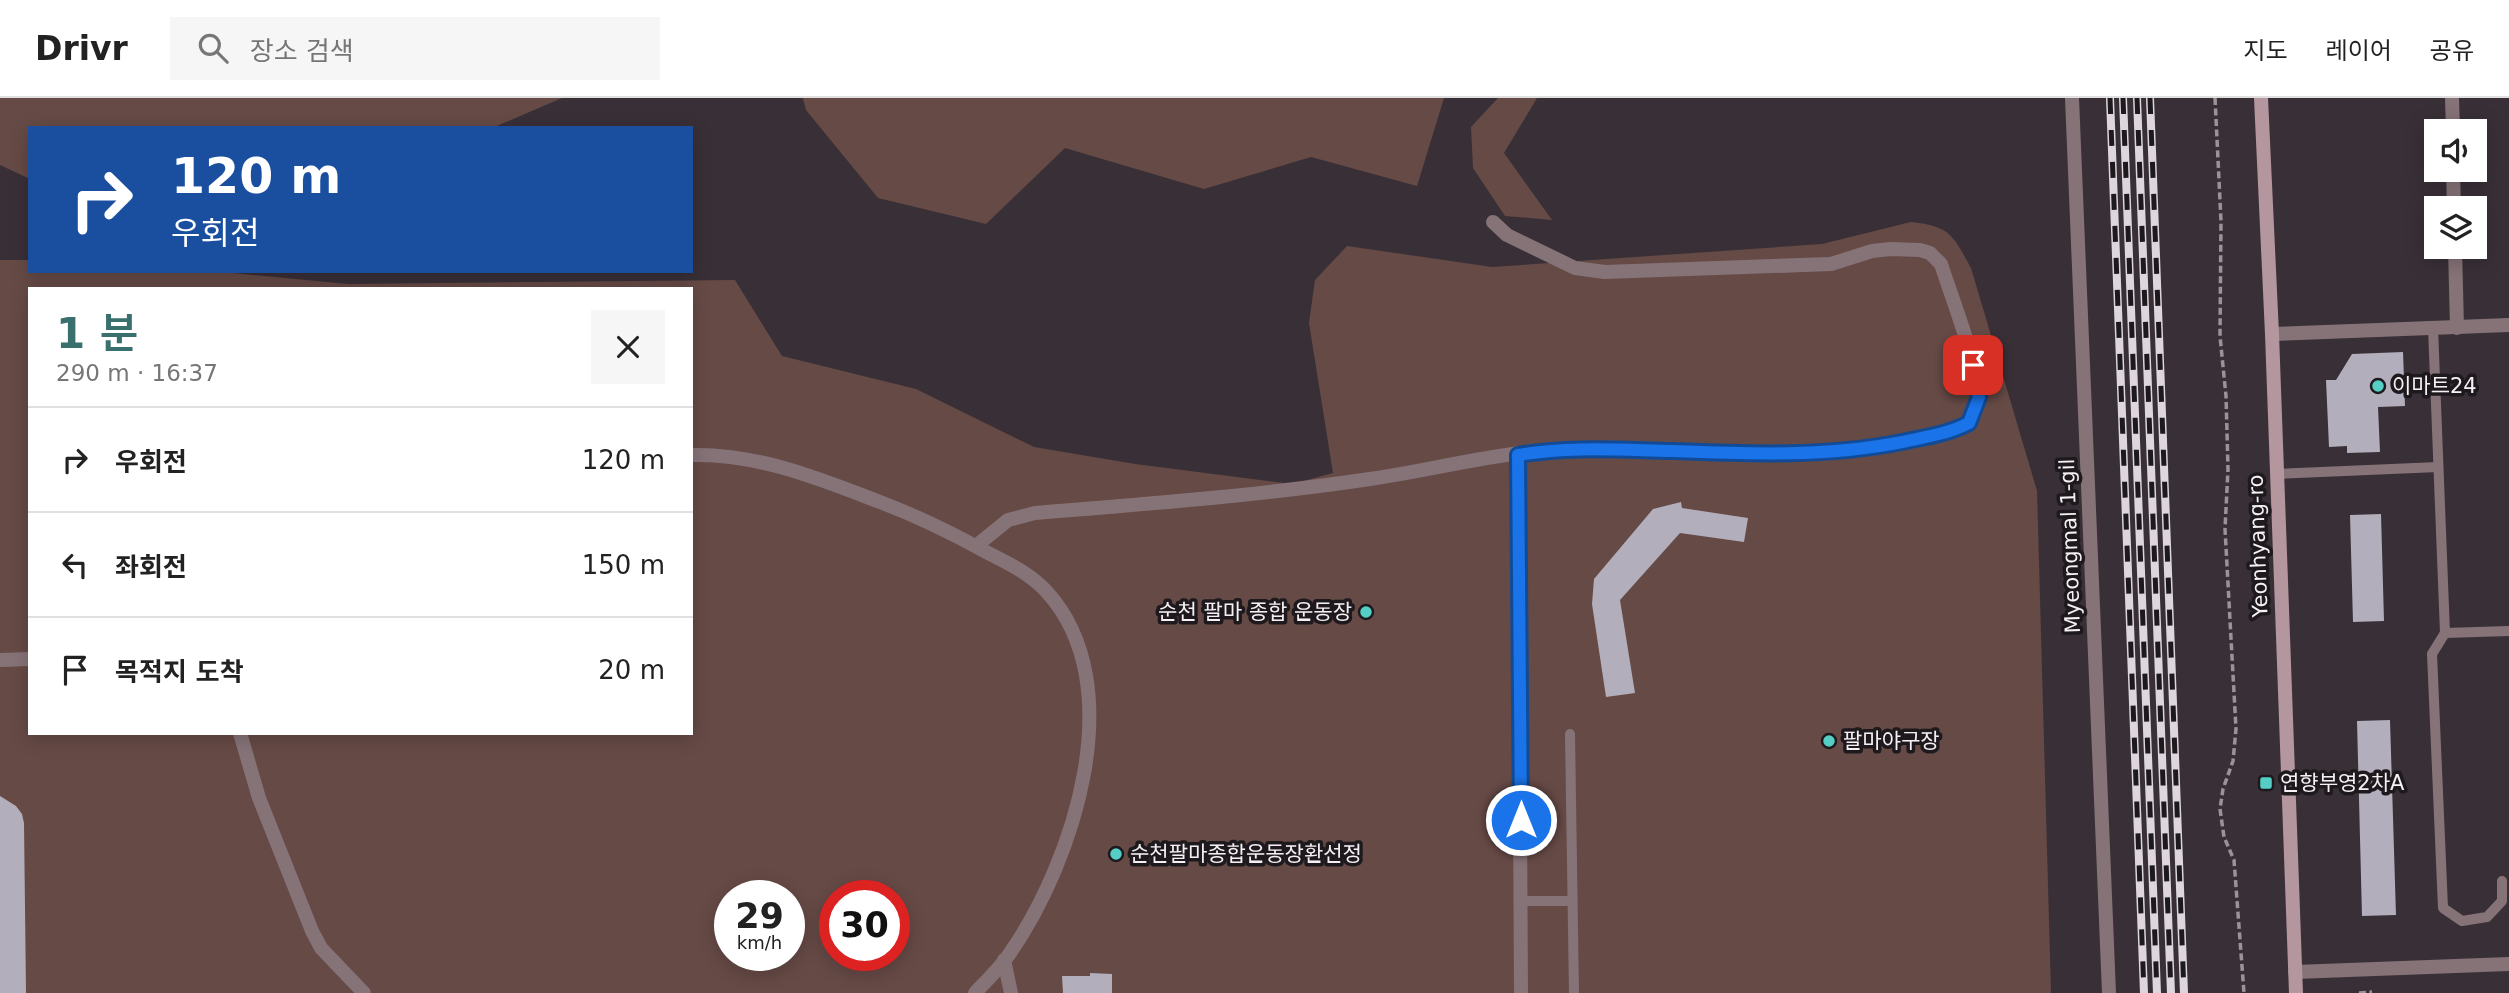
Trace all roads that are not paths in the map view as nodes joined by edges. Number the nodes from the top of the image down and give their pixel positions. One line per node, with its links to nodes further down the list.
1 (2072, 98): 33 (street, Myeongmal 1-gil)
2 (2261, 98): 10 (main road, Yeonhyang-ro)
3 (2452, 98): 4 (street)
4 (2452, 119)
5 (1493, 222): 12 (street)
6 (2455, 259): 9 (street)
7 (2509, 325): 9 (street)
8 (2433, 328): 9 (street); 10 (street); 13 (lane)
9 (2457, 328)
10 (2272, 334): 14 (main road, Yeonhyang-ro)
11 (693, 455): 15 (street)
12 (1518, 455): 15 (street); 23 (street)
13 (2438, 467): 14 (lane); 17 (lane)
14 (2276, 474): 27 (main road, Yeonhyang-ro)
15 (976, 547): 25 (street)
16 (2509, 631): 17 (lane)
17 (2445, 633): 22 (lane)
18 (28, 659): 19 (street)
19 (0, 660)
20 (1570, 734): 24 (lane)
21 (241, 735): 28 (street)
22 (2502, 881)
23 (1521, 901): 24 (lane); 31 (street)
24 (1572, 901): 32 (lane)
25 (1004, 960): 29 (street); 30 (street)
26 (2509, 964): 27 (street)
27 (2295, 972): 34 (main road, Yeonhyang-ro)
28 (364, 993)
29 (975, 993)
30 (1011, 993)
31 (1521, 993)
32 (1574, 993)
33 (2109, 993)
34 (2296, 993)

